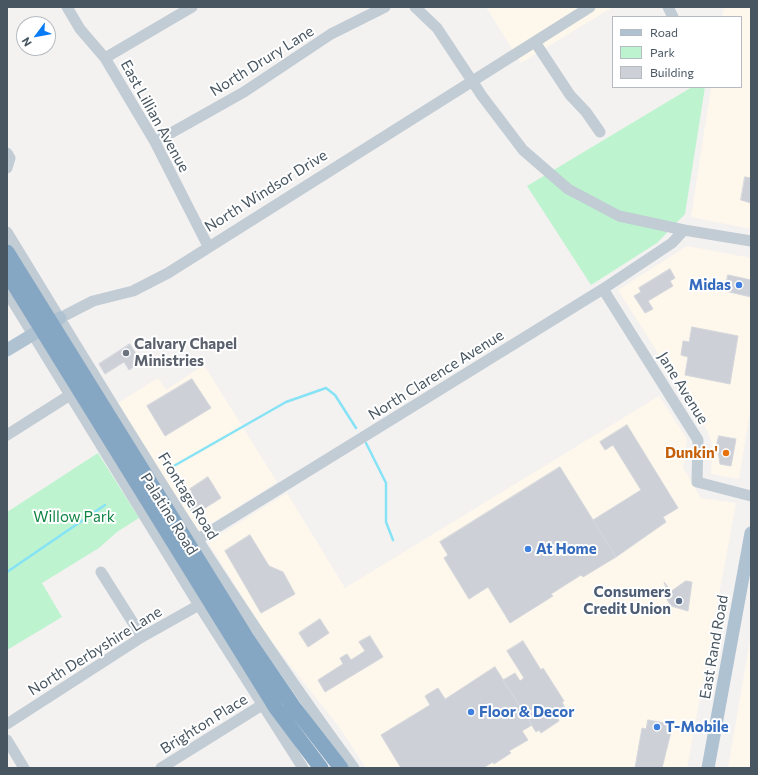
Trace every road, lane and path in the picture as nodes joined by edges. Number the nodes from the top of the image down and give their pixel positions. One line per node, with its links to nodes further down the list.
1 (67, 7): 9 (street, East Lillian Avenue)
2 (192, 7): 9 (street)
3 (385, 7): 12 (street, North Drury Lane)
4 (415, 7): 10 (street)
5 (590, 7): 8 (street, North Windsor Drive)
6 (668, 7): 7 (street)
7 (672, 16)
8 (534, 42): 10 (street, North Windsor Drive); 11 (street)
9 (105, 58): 12 (street, East Lillian Avenue)
10 (473, 81): 15 (street); 18 (street, North Windsor Drive)
11 (600, 132)
12 (155, 142): 18 (street, East Lillian Avenue)
13 (7, 153): 14 (street)
14 (7, 168)
15 (684, 230): 17 (street); 21 (street, North Clarence Avenue)
16 (7, 232): 23 (street, Frontage Road)
17 (751, 241)
18 (208, 246): 23 (street, North Windsor Drive)
19 (7, 252): 23 (highway, Palatine Road)
20 (7, 273): 23 (highway, Palatine Road)
21 (604, 289): 27 (street, Jane Avenue); 29 (street, North Clarence Avenue)
22 (7, 292): 23 (street, Frontage Road)
23 (46, 326): 24 (main road, North Windsor Drive); 25 (street, Frontage Road); 29 (street, Frontage Road); 39 (highway, Palatine Road); 40 (highway, Palatine Road)
24 (7, 350)
25 (70, 395): 26 (street); 31 (street, Frontage Road)
26 (7, 434)
27 (751, 496)
28 (751, 533): 42 (main road, East Rand Road)
29 (198, 539): 41 (street, Frontage Road)
30 (101, 572): 32 (street)
31 (199, 605): 32 (street, North Derbyshire Lane); 33 (street, Frontage Road)
32 (142, 637): 34 (street, North Derbyshire Lane)
33 (262, 705): 37 (street, Brighton Place); 38 (street, Frontage Road)
34 (7, 724)
35 (7, 740): 36 (street)
36 (24, 768)
37 (160, 768)
38 (303, 768)
39 (321, 768)
40 (341, 768)
41 (354, 768)
42 (708, 768)

